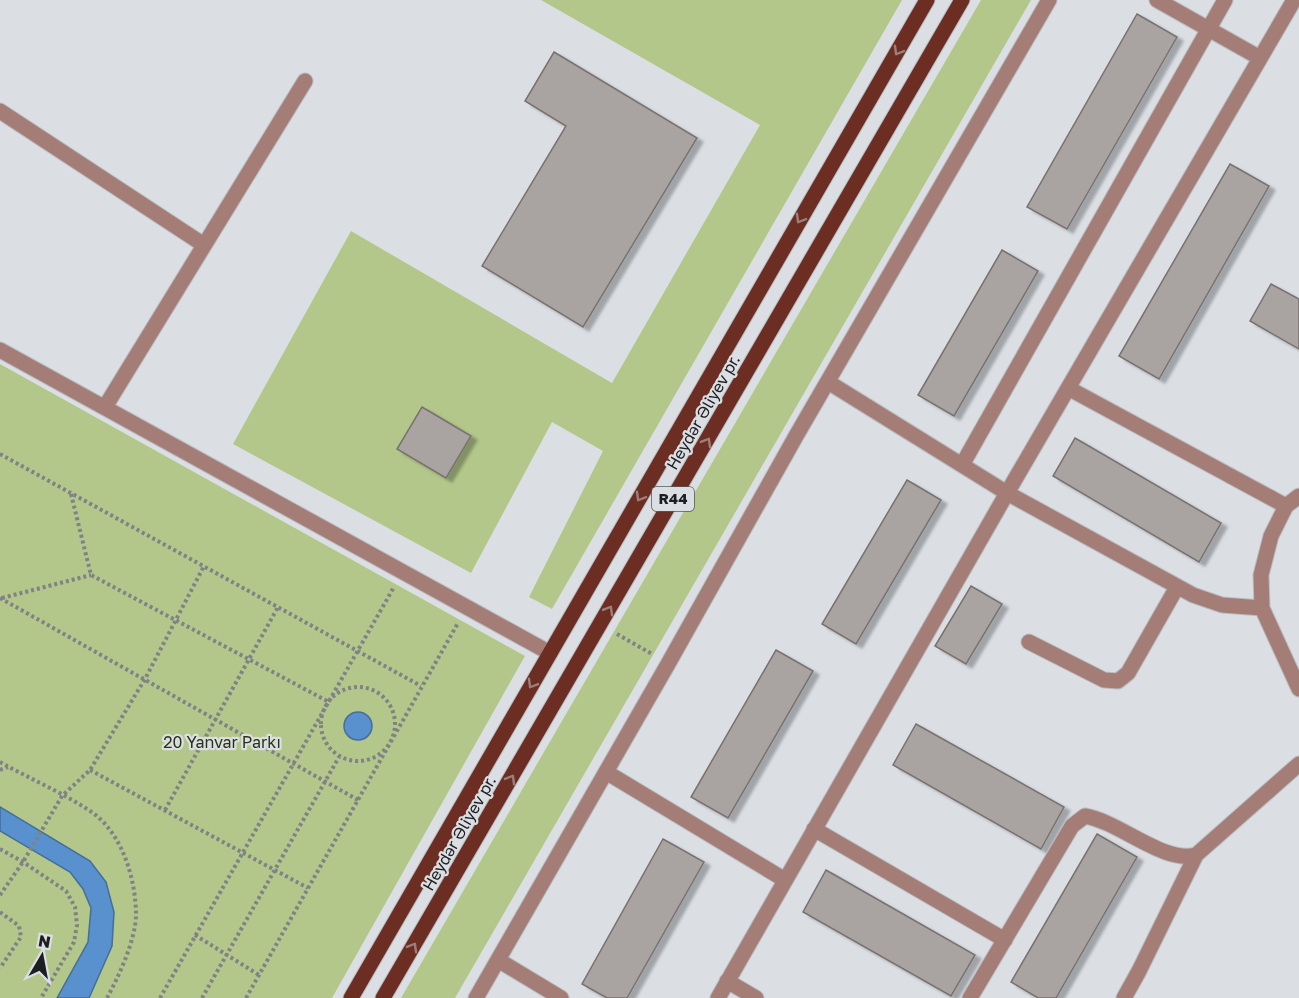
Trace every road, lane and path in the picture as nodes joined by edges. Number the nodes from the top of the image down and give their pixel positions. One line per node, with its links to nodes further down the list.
1 (927, 0): 34 (main road, Heydər Əliyev pr. / R44, one-way to 34)
2 (962, 0): 31 (main road, Heydər Əliyev pr. / R44, one-way to 2)
3 (1049, 0): 13 (street)
4 (1157, 0): 7 (street)
5 (1226, 0): 7 (street)
6 (1294, 0): 8 (street)
7 (1209, 29): 8 (street); 17 (street)
8 (1260, 58): 14 (street)
9 (305, 81): 11 (street)
10 (0, 111): 11 (street)
11 (204, 245): 15 (street)
12 (0, 350): 15 (street)
13 (828, 382): 17 (street); 36 (street)
14 (1068, 388): 19 (street); 21 (street)
15 (105, 407): 23 (street)
16 (0, 454): 18 (path)
17 (962, 465): 19 (street)
18 (71, 493): 22 (path); 24 (path)
19 (1007, 493): 25 (street); 55 (street)
20 (1299, 496): 21 (street)
21 (1286, 506): 29 (street)
22 (204, 566): 28 (path); 30 (path)
23 (403, 571): 27 (street); 33 (path)
24 (91, 575): 26 (path); 30 (path)
25 (1177, 587): 29 (street); 32 (street)
26 (1, 598): 37 (path)
27 (468, 606): 34 (street); 38 (path)
28 (278, 607): 33 (path); 35 (path)
29 (1262, 608): 39 (street)
30 (176, 620): 35 (path); 37 (path)
31 (600, 625): 36 (path); 78 (main road, Heydər Əliyev pr. / R44, one-way to 31)
32 (1029, 642)
33 (358, 650): 38 (path); 40 (path)
34 (550, 653): 77 (main road, Heydər Əliyev pr. / R44, one-way to 77)
35 (250, 659): 40 (path); 41 (path)
36 (668, 664): 50 (street)
37 (145, 679): 41 (path); 49 (path)
38 (421, 686): 42 (path)
39 (1299, 689)
40 (329, 702): 42 (path); 43 (path); 45 (path)
41 (216, 719): 45 (path); 54 (path)
42 (392, 741): 43 (path); 53 (path)
43 (339, 757): 51 (path)
44 (0, 762): 47 (path)
45 (293, 763): 51 (path); 57 (path)
46 (1299, 764): 58 (street)
47 (9, 767): 48 (path); 52 (path)
48 (0, 770)
49 (90, 770): 52 (path); 54 (path)
50 (606, 772): 61 (street); 68 (street)
51 (326, 782): 53 (path); 60 (path)
52 (62, 796): 59 (path); 73 (path)
53 (358, 800): 62 (path)
54 (165, 810): 57 (path)
55 (814, 829): 61 (street); 66 (street)
56 (0, 849): 59 (path)
57 (243, 852): 60 (path); 65 (path)
58 (1196, 855): 66 (street); 84 (street)
59 (23, 862): 63 (path); 72 (path)
60 (275, 870): 62 (path); 67 (path)
61 (785, 880): 71 (street)
62 (308, 888): 70 (path)
63 (0, 895)
64 (0, 912): 69 (path)
65 (195, 935): 67 (path); 74 (path)
66 (1005, 940): 83 (street)
67 (227, 955): 70 (path); 75 (path)
68 (498, 960): 79 (street); 80 (street)
69 (0, 968)
70 (259, 975): 76 (path)
71 (727, 981): 81 (street); 82 (street)
72 (41, 998)
73 (107, 998)
74 (160, 998)
75 (202, 998)
76 (246, 998)
77 (351, 998)
78 (383, 998)
79 (476, 998)
80 (561, 998)
81 (718, 998)
82 (756, 998)
83 (970, 998)
84 (1124, 998)

